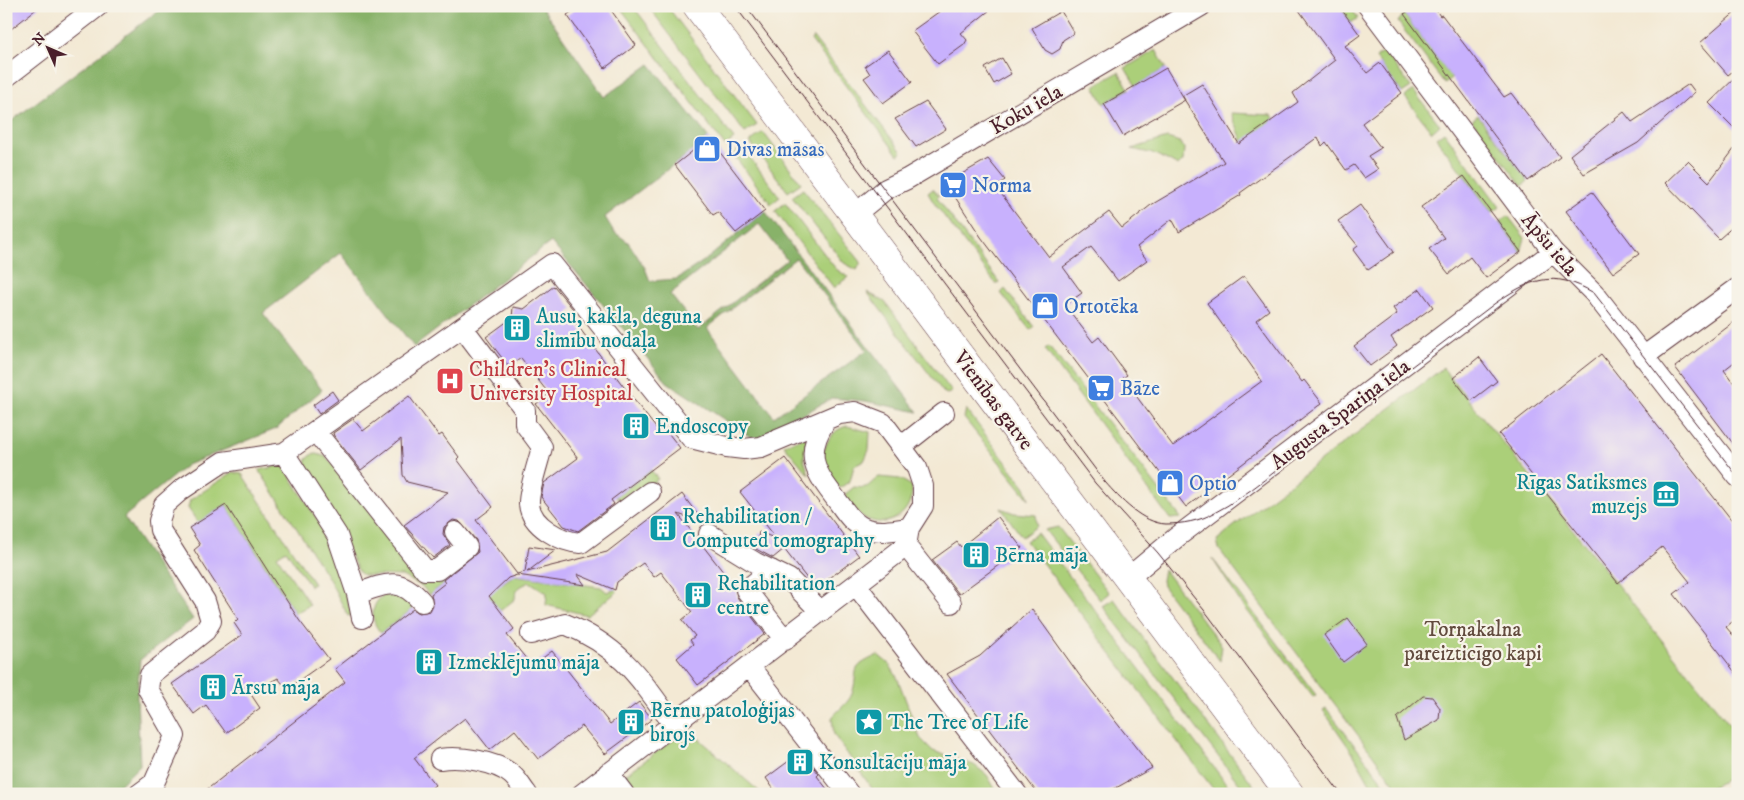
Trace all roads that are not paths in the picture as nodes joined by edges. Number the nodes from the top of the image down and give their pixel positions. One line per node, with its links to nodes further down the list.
1 (98, 6): 5 (street)
2 (697, 6): 6 (main road, Vienības gatve)
3 (1201, 6): 6 (street, Koku iela)
4 (1368, 6): 7 (street, Āpšu iela)
5 (6, 76)
6 (854, 215): 22 (main road, Vienības gatve)
7 (1553, 252): 10 (street, Āpšu iela); 22 (street, Augusta Spariņa iela)
8 (1738, 288): 10 (street)
9 (463, 328): 12 (street); 13 (street); 17 (street)
10 (1643, 357): 16 (street, Āpšu iela)
11 (944, 413): 14 (street)
12 (826, 420): 14 (street); 20 (street)
13 (316, 432): 15 (street); 18 (street)
14 (902, 446): 20 (street)
15 (284, 452): 24 (street); 35 (street)
16 (1738, 477)
17 (650, 492)
18 (455, 532)
19 (709, 534): 21 (street)
20 (908, 537): 23 (street); 26 (street)
21 (771, 570): 27 (street); 30 (street)
22 (1128, 578): 41 (main road, Vienības gatve)
23 (856, 585): 27 (street); 40 (street)
24 (357, 594): 25 (street); 28 (street)
25 (422, 602)
26 (951, 603)
27 (821, 612): 30 (street)
28 (362, 618)
29 (531, 634): 32 (street)
30 (784, 640): 31 (street)
31 (749, 666): 32 (street); 39 (street)
32 (673, 724): 34 (street)
33 (440, 759): 36 (street)
34 (608, 773): 37 (street); 38 (street)
35 (139, 794)
36 (527, 794)
37 (582, 794)
38 (624, 794)
39 (849, 794)
40 (1017, 794)
41 (1290, 794)

